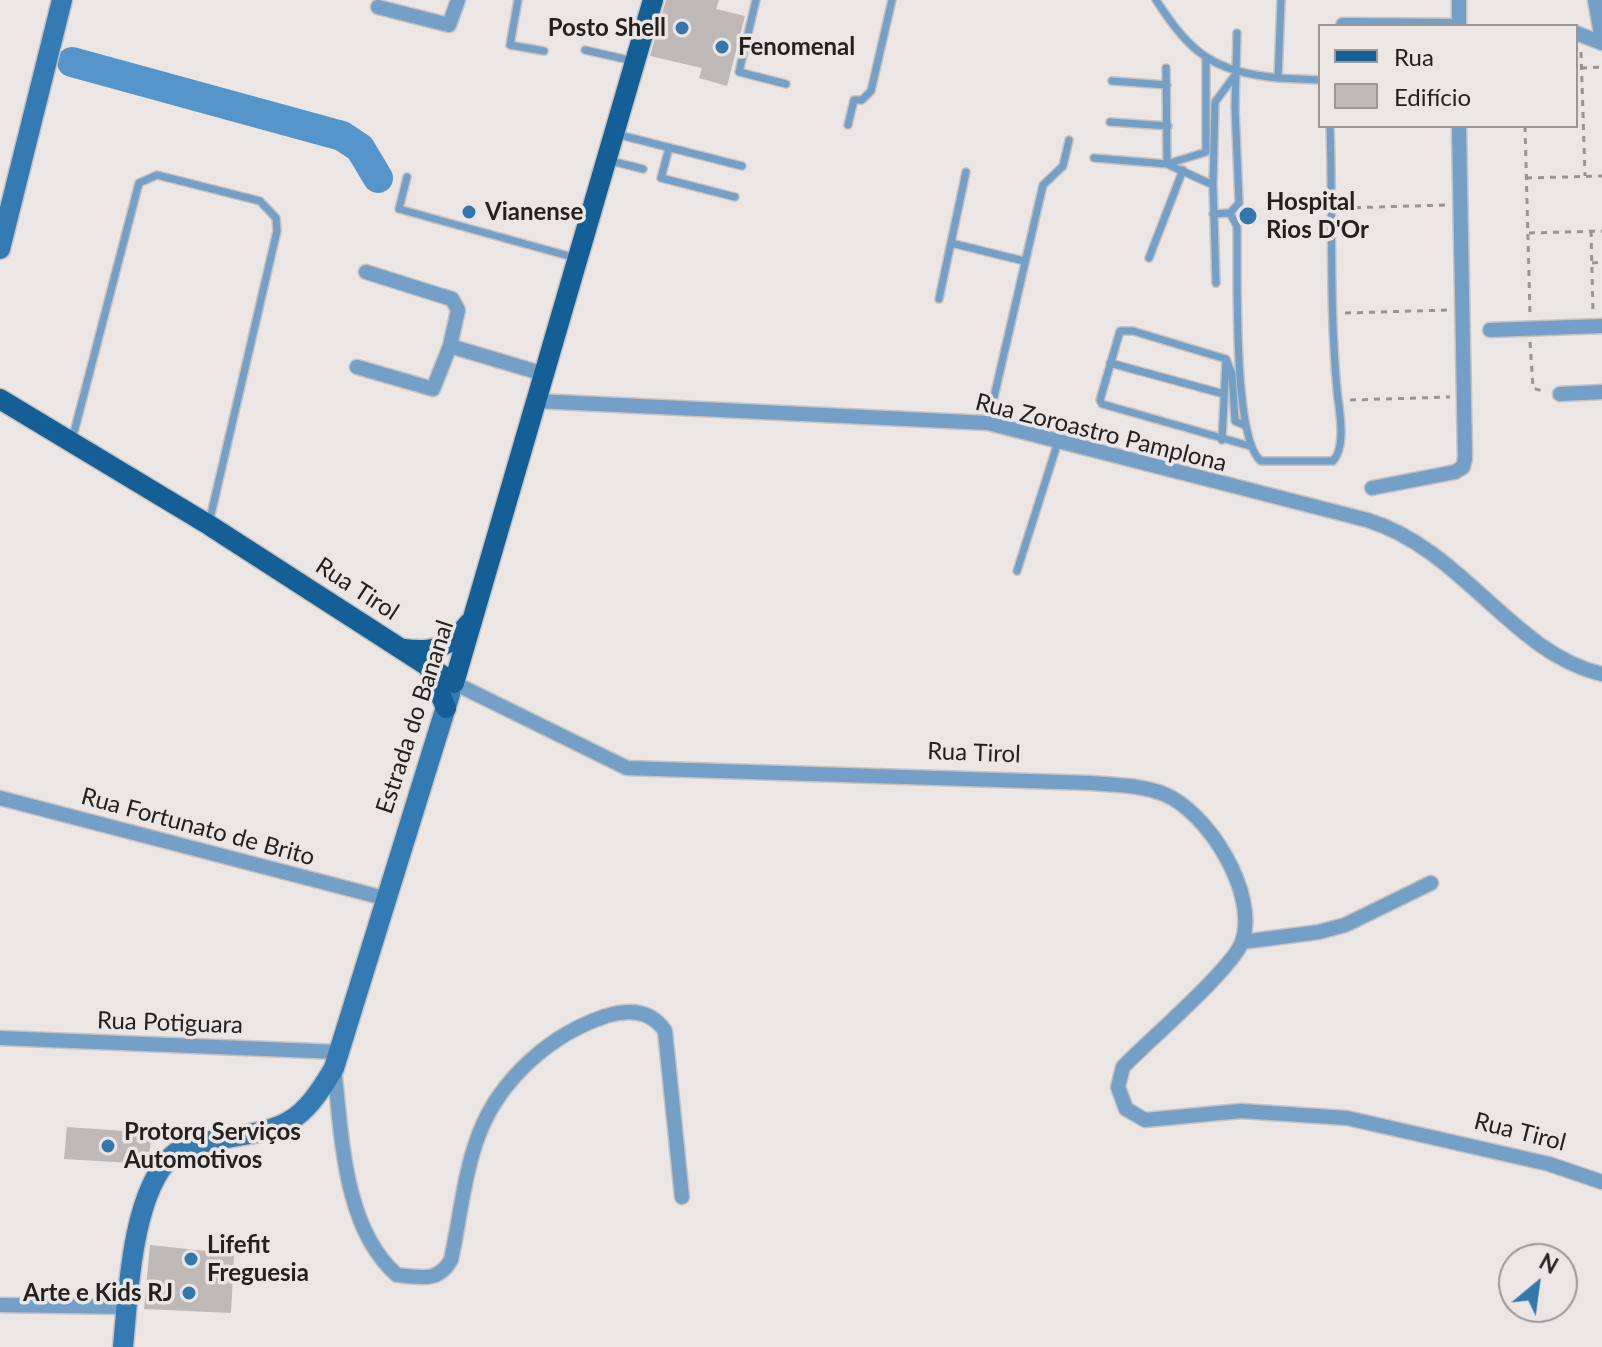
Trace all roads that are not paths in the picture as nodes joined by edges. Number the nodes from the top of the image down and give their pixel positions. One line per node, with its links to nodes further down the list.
1 (62, 0): 48 (street)
2 (458, 0): 11 (street)
3 (518, 0): 17 (lane)
4 (653, 0): 19 (main road, Estrada do Bananal)
5 (756, 0): 25 (lane)
6 (892, 0): 28 (lane)
7 (1156, 0): 18 (lane)
8 (1281, 0): 22 (lane)
9 (1459, 0): 12 (street)
10 (1595, 0): 15 (street)
11 (378, 7)
12 (1459, 24)
13 (1237, 33): 21 (lane)
14 (1578, 34): 15 (street)
15 (1602, 41)
16 (585, 50): 19 (lane)
17 (544, 51)
18 (1206, 60): 21 (lane); 37 (lane)
19 (635, 62): 32 (main road, Estrada do Bananal)
20 (1166, 68): 26 (lane)
21 (1236, 74): 22 (lane); 43 (lane); 45 (lane)
22 (1278, 78): 23 (lane)
23 (1318, 80)
24 (1112, 81): 26 (lane)
25 (786, 84)
26 (1167, 85): 29 (lane)
27 (1110, 122): 29 (lane)
28 (848, 125)
29 (1168, 126): 37 (lane)
30 (1330, 128): 72 (lane)
31 (1459, 128): 73 (street)
32 (614, 133): 34 (lane); 36 (main road, Estrada do Bananal)
33 (1069, 140): 51 (lane)
34 (669, 148): 38 (lane); 44 (lane)
35 (1094, 158): 37 (lane)
36 (606, 160): 39 (lane); 49 (main road, Estrada do Bananal)
37 (1167, 164): 40 (lane)
38 (742, 166)
39 (643, 169)
40 (1183, 170): 43 (lane); 50 (lane)
41 (966, 172): 47 (lane)
42 (407, 177): 49 (lane)
43 (1213, 185): 46 (lane)
44 (735, 197)
45 (1230, 213): 46 (lane); 68 (lane)
46 (1213, 214): 53 (lane)
47 (951, 243): 51 (lane); 54 (lane)
48 (0, 249)
49 (578, 258): 61 (main road, Estrada do Bananal)
50 (1149, 258)
51 (1024, 261): 67 (lane)
52 (366, 272): 57 (street)
53 (1216, 283)
54 (939, 299)
55 (1597, 326): 56 (street)
56 (1490, 330)
57 (450, 346): 60 (street); 61 (street)
58 (1226, 359): 59 (lane); 63 (lane); 68 (lane)
59 (1110, 363): 63 (lane); 69 (lane)
60 (357, 367)
61 (544, 374): 66 (main road, Estrada do Bananal)
62 (1602, 392): 64 (street)
63 (1224, 394): 69 (lane)
64 (1560, 394)
65 (0, 399): 70 (main road, Rua Tirol)
66 (536, 401): 67 (street, Rua Zoroastro Pamplona); 76 (main road, Estrada do Bananal)
67 (988, 423): 71 (street, Rua Zoroastro Pamplona)
68 (1246, 426): 72 (lane)
69 (1222, 440): 72 (lane)
70 (71, 441): 74 (main road, Rua Tirol); 74 (lane)
71 (1058, 442): 75 (lane); 79 (street, Rua Zoroastro Pamplona)
72 (1250, 446)
73 (1372, 488)
74 (209, 525): 77 (main road, Rua Tirol)
75 (1017, 571)
76 (474, 616): 77 (main road); 80 (main road, Estrada do Bananal)
77 (401, 649): 78 (main road, Rua Tirol)
78 (428, 666): 80 (main road, Rua Tirol); 81 (main road)
79 (1602, 674)
80 (454, 683): 81 (street, Estrada do Bananal); 85 (street, Rua Tirol)
81 (446, 708): 84 (street, Estrada do Bananal)
82 (0, 798): 84 (street, Rua Fortunato de Brito)
83 (1431, 883): 85 (street)
84 (384, 898): 87 (street, Estrada do Bananal)
85 (1242, 942): 88 (street, Rua Tirol)
86 (0, 1038): 87 (street, Rua Potiguara)
87 (336, 1060): 89 (street); 91 (street, Estrada do Bananal)
88 (1602, 1182)
89 (682, 1197)
90 (0, 1305): 91 (street)
91 (127, 1307): 92 (street, Estrada do Bananal)
92 (123, 1347)

